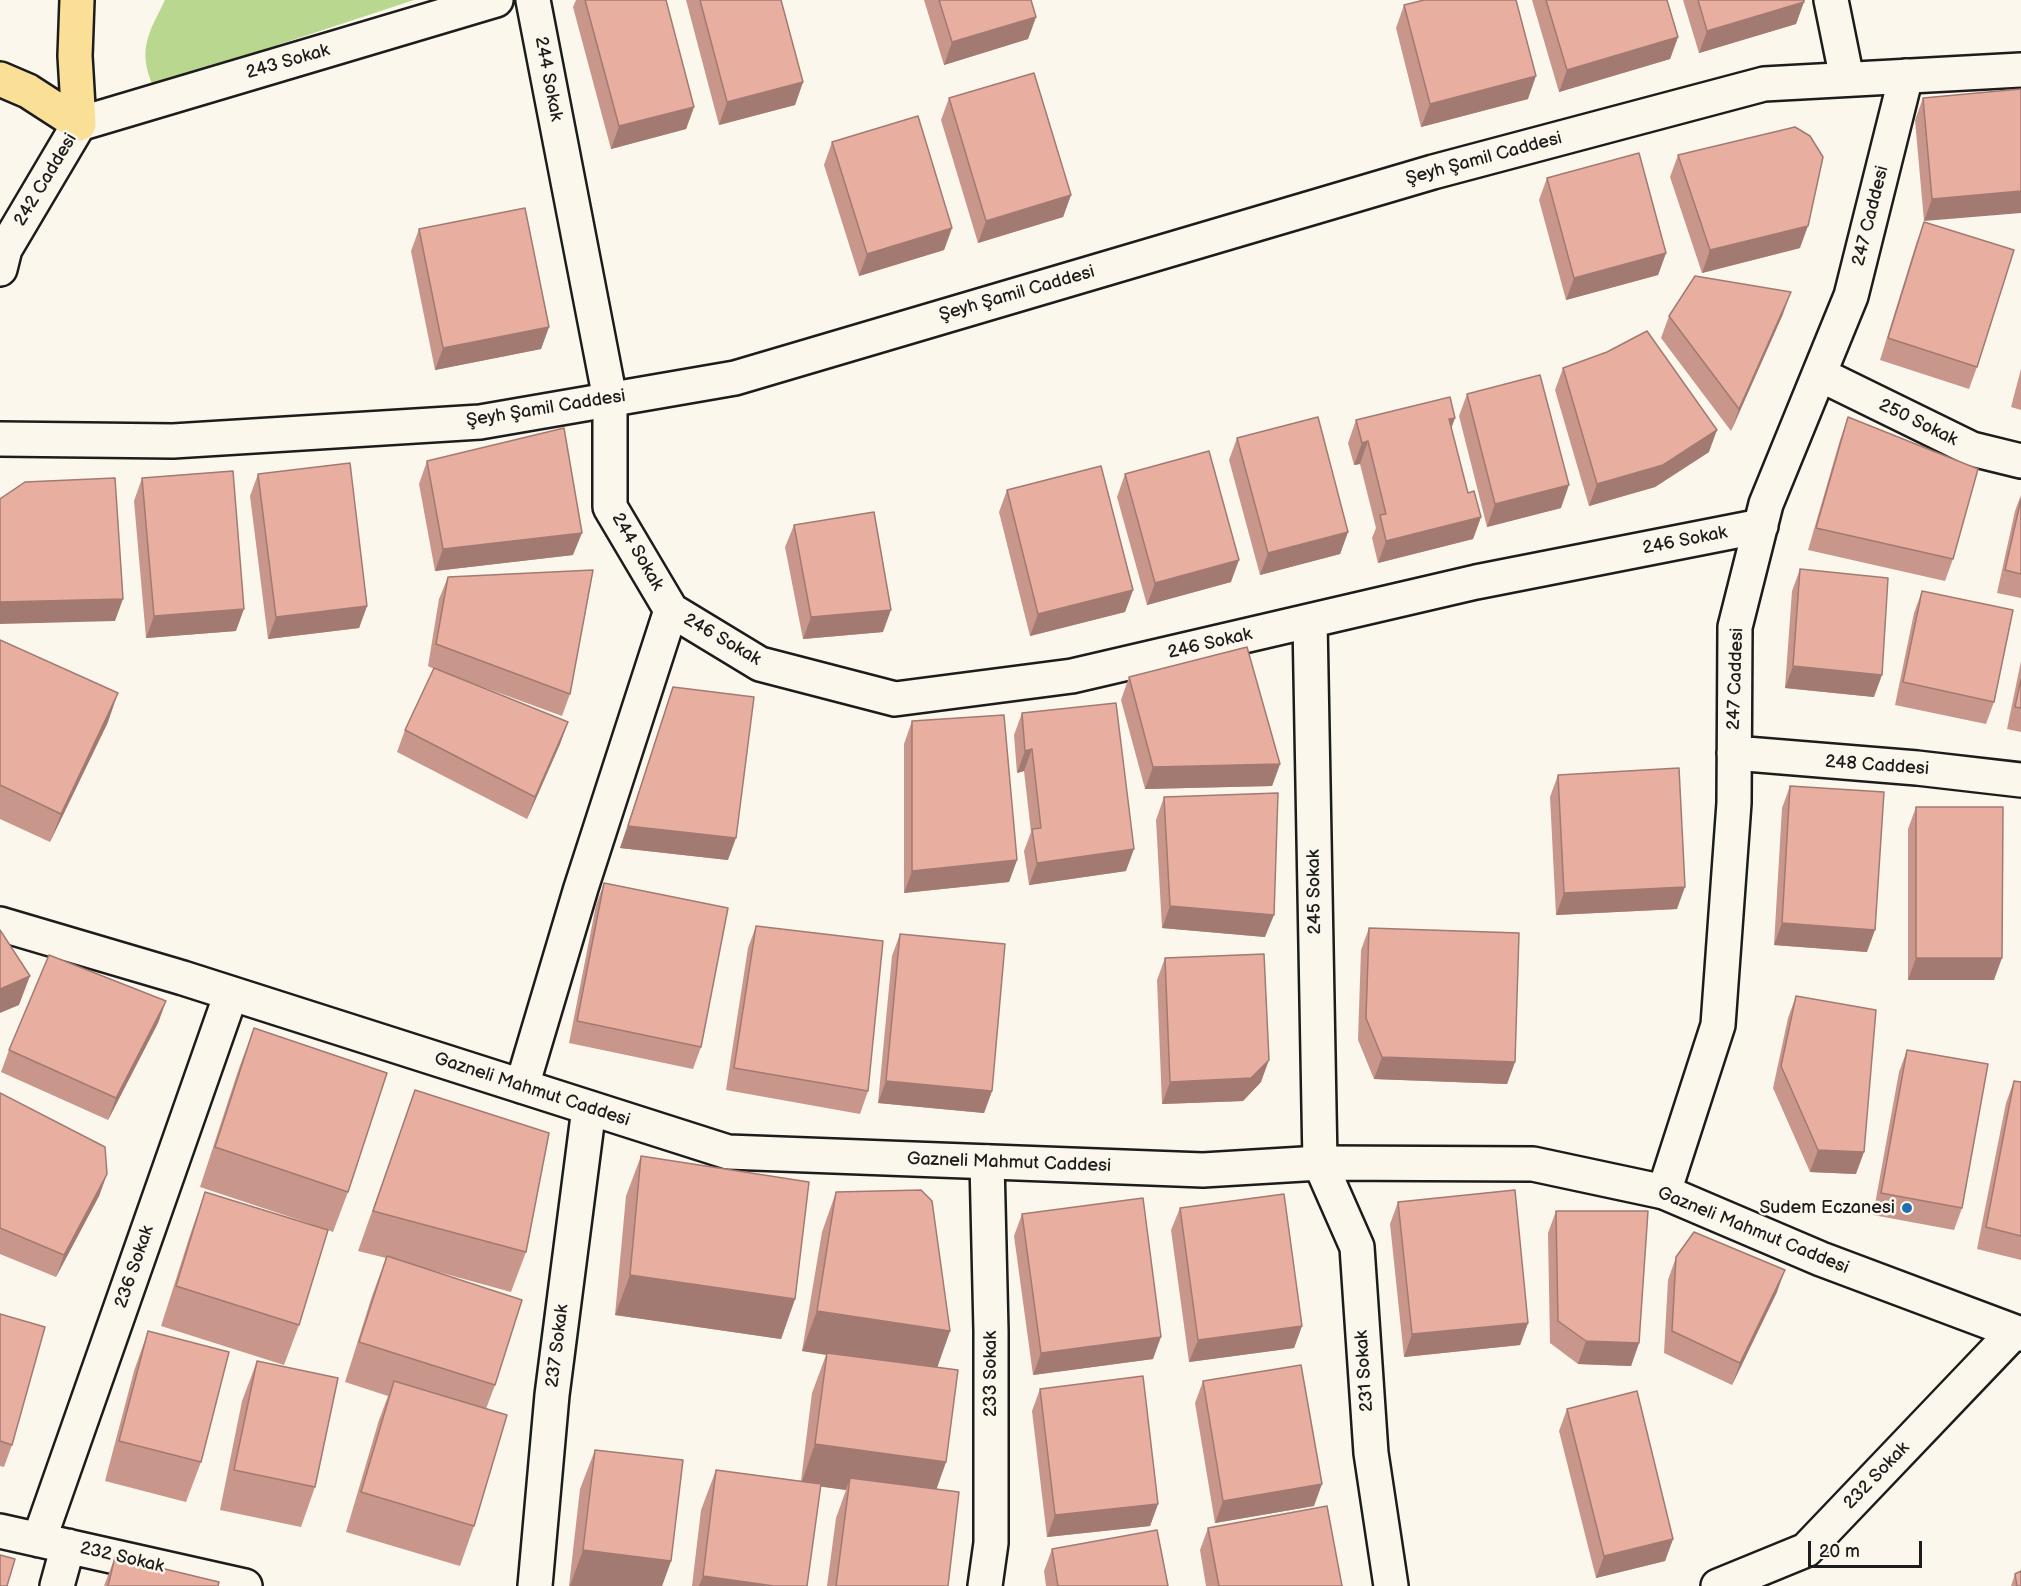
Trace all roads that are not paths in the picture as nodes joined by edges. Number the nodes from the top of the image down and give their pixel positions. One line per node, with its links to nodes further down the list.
1 (77, 0): 9 (highway)
2 (496, 0): 9 (street, 243 Sokak)
3 (533, 0): 12 (street, 244 Sokak)
4 (1831, 0): 8 (street)
5 (2021, 70): 6 (street, Şeyh Şamil Caddesi)
6 (1906, 76): 8 (street, Şeyh Şamil Caddesi); 11 (street, 247 Caddesi)
7 (0, 79): 9 (highway)
8 (1847, 79): 12 (street, Şeyh Şamil Caddesi)
9 (79, 124): 10 (street, 242 Caddesi)
10 (0, 269)
11 (1819, 374): 14 (street, 250 Sokak); 15 (street, 247 Caddesi)
12 (610, 399): 13 (street, Şeyh Şamil Caddesi); 16 (street, 244 Sokak)
13 (0, 439)
14 (2021, 461)
15 (1761, 526): 17 (street, 246 Sokak); 18 (street, 247 Caddesi)
16 (671, 610): 17 (street, 246 Sokak); 22 (street, 244 Sokak)
17 (1310, 621): 25 (street, 245 Sokak)
18 (1734, 753): 19 (street, 248 Caddesi); 26 (street, 247 Caddesi)
19 (2021, 780)
20 (0, 924): 21 (street, Gazneli Mahmut Caddesi)
21 (231, 994): 22 (street, Gazneli Mahmut Caddesi); 29 (street, 236 Sokak)
22 (522, 1086): 23 (street, Gazneli Mahmut Caddesi)
23 (589, 1107): 24 (street, Gazneli Mahmut Caddesi); 32 (street, 237 Sokak)
24 (987, 1162): 25 (street, Gazneli Mahmut Caddesi); 33 (street, 233 Sokak)
25 (1320, 1163): 26 (street, Gazneli Mahmut Caddesi); 34 (street, 231 Sokak)
26 (1664, 1192): 27 (street, Gazneli Mahmut Caddesi)
27 (2017, 1334): 35 (street, 232 Sokak)
28 (0, 1531): 29 (street, 232 Sokak)
29 (53, 1543): 30 (street, 236 Sokak); 31 (street, 232 Sokak)
30 (57, 1586)
31 (245, 1586)
32 (535, 1586)
33 (985, 1586)
34 (1391, 1586)
35 (1718, 1586)

